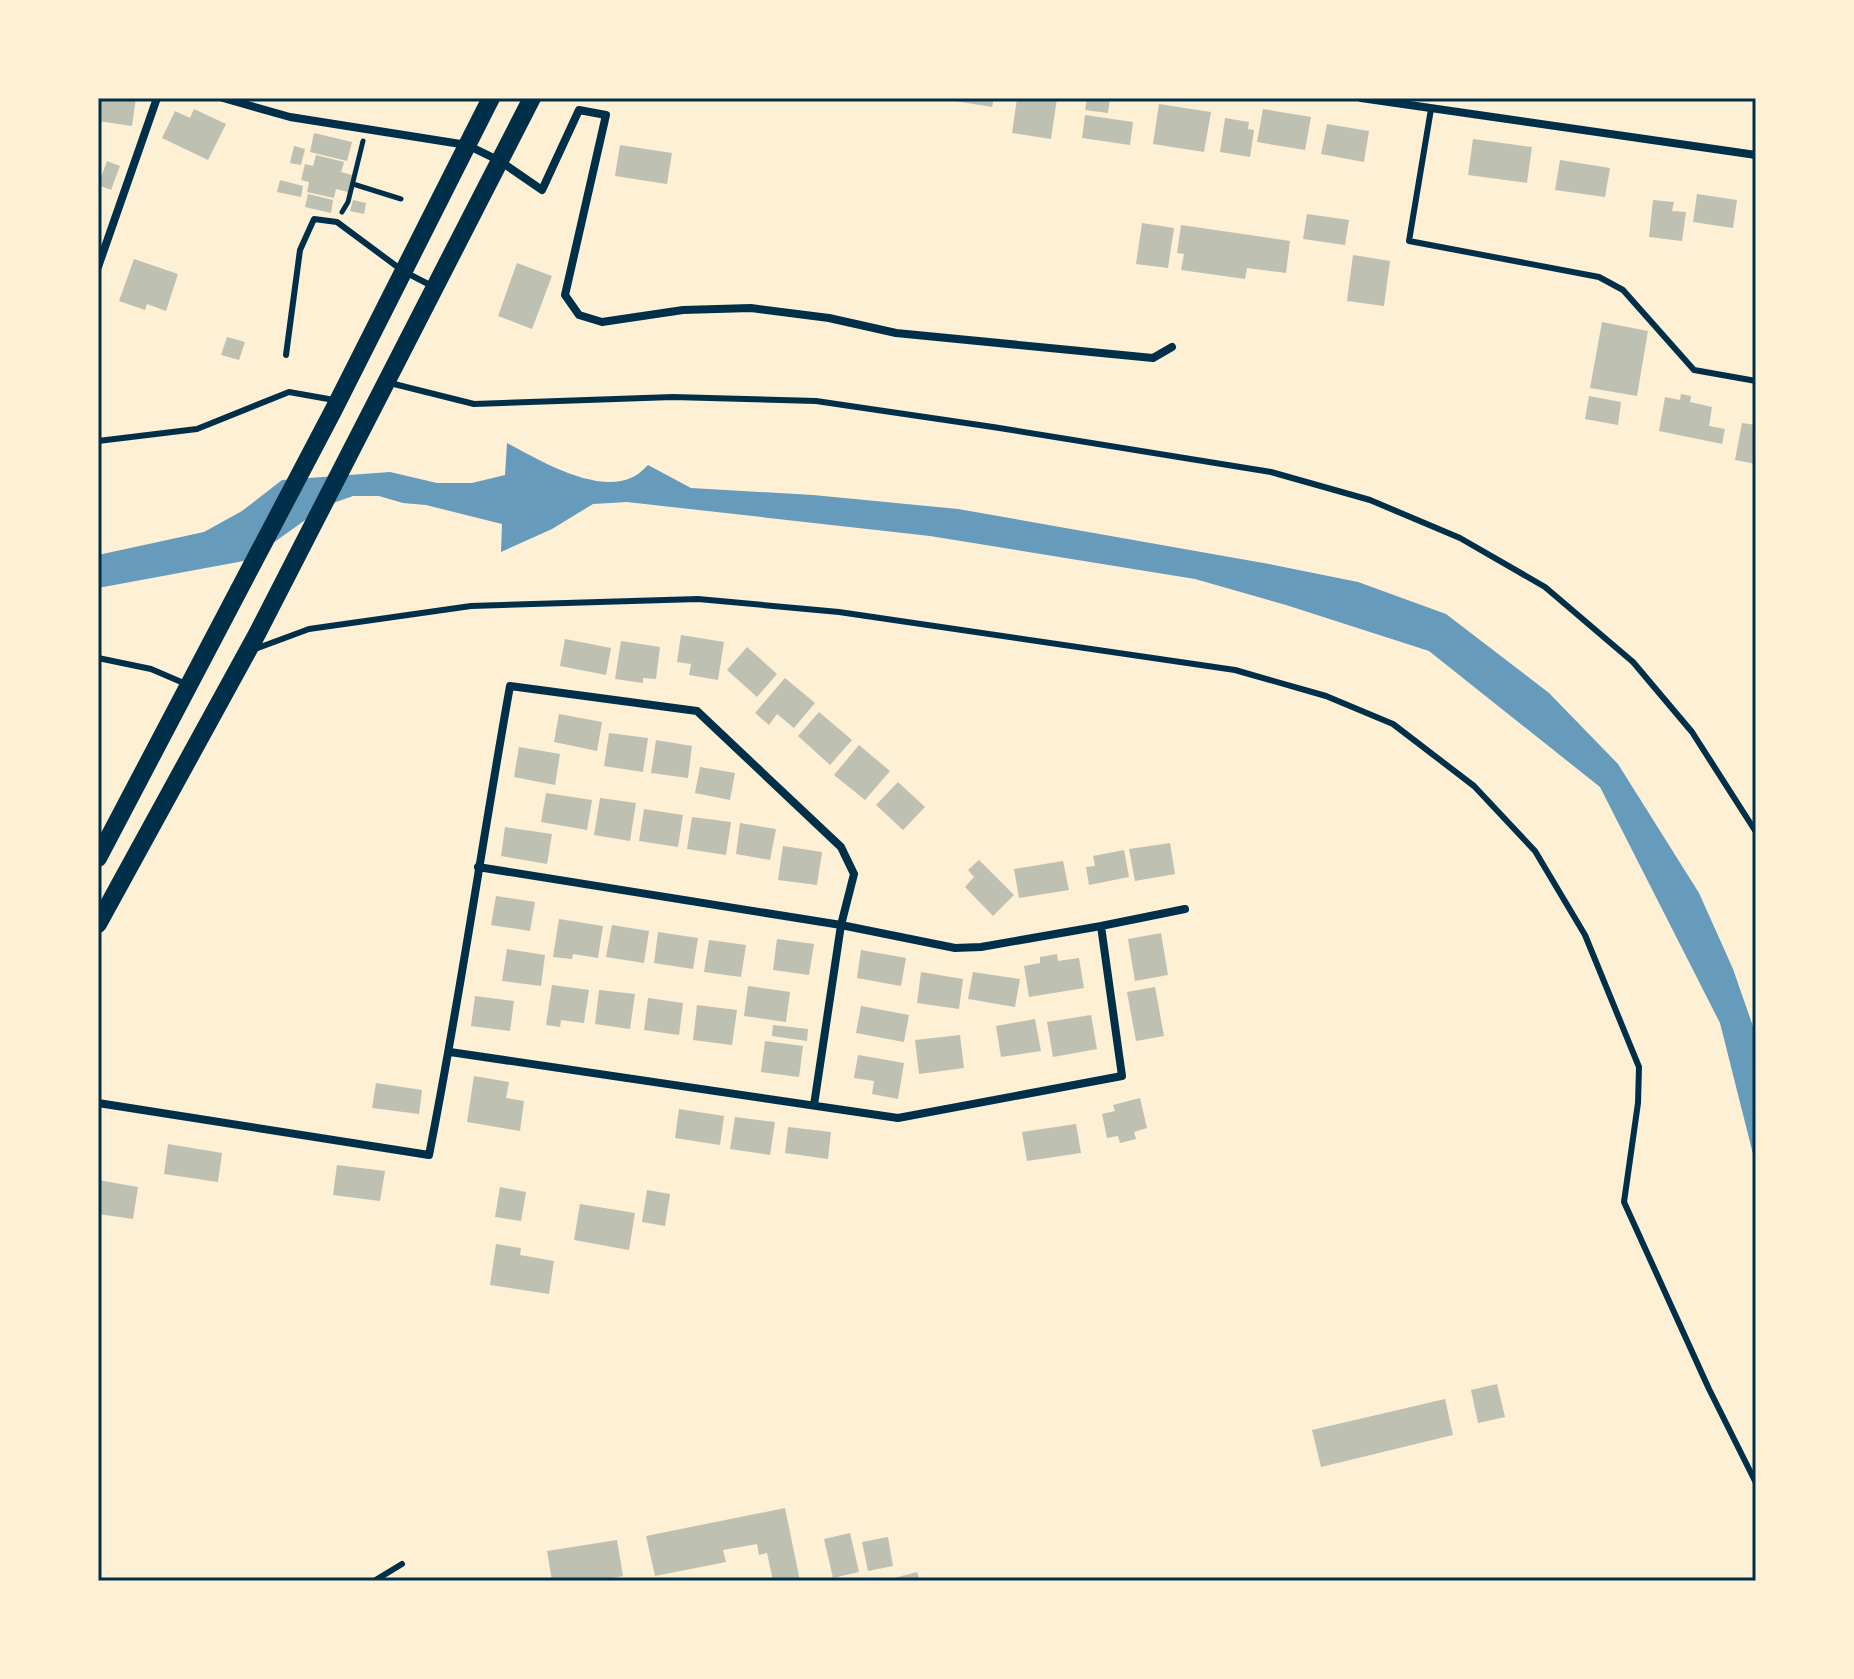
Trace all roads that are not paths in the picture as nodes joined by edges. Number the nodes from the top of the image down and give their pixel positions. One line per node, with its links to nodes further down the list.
1 (157, 98): 11 (street)
2 (223, 98): 8 (street)
3 (491, 98): 8 (main road)
4 (532, 98): 10 (main road)
5 (1361, 98): 7 (street)
6 (1432, 98): 7 (street)
7 (1431, 109): 9 (street); 16 (lane)
8 (467, 145): 10 (street); 12 (main road)
9 (1756, 155)
10 (500, 161): 13 (main road); 14 (street)
11 (98, 267)
12 (403, 271): 13 (lane); 15 (lane); 18 (main road)
13 (435, 288): 17 (main road)
14 (1172, 347)
15 (286, 355)
16 (1756, 381)
17 (387, 382): 20 (main road); 23 (lane)
18 (335, 406): 19 (lane); 22 (main road)
19 (98, 441)
20 (248, 652): 27 (main road); 33 (lane)
21 (98, 658): 22 (lane)
22 (189, 685): 24 (main road)
23 (1756, 832)
24 (98, 858)
25 (478, 867): 28 (street); 28 (street); 30 (street)
26 (1185, 909): 29 (street)
27 (98, 924)
28 (841, 925): 29 (street); 32 (street)
29 (1101, 926): 32 (street)
30 (450, 1052): 31 (street); 32 (street)
31 (98, 1103)
32 (814, 1105)
33 (1756, 1483)
34 (402, 1564): 35 (lane)
35 (374, 1581)

